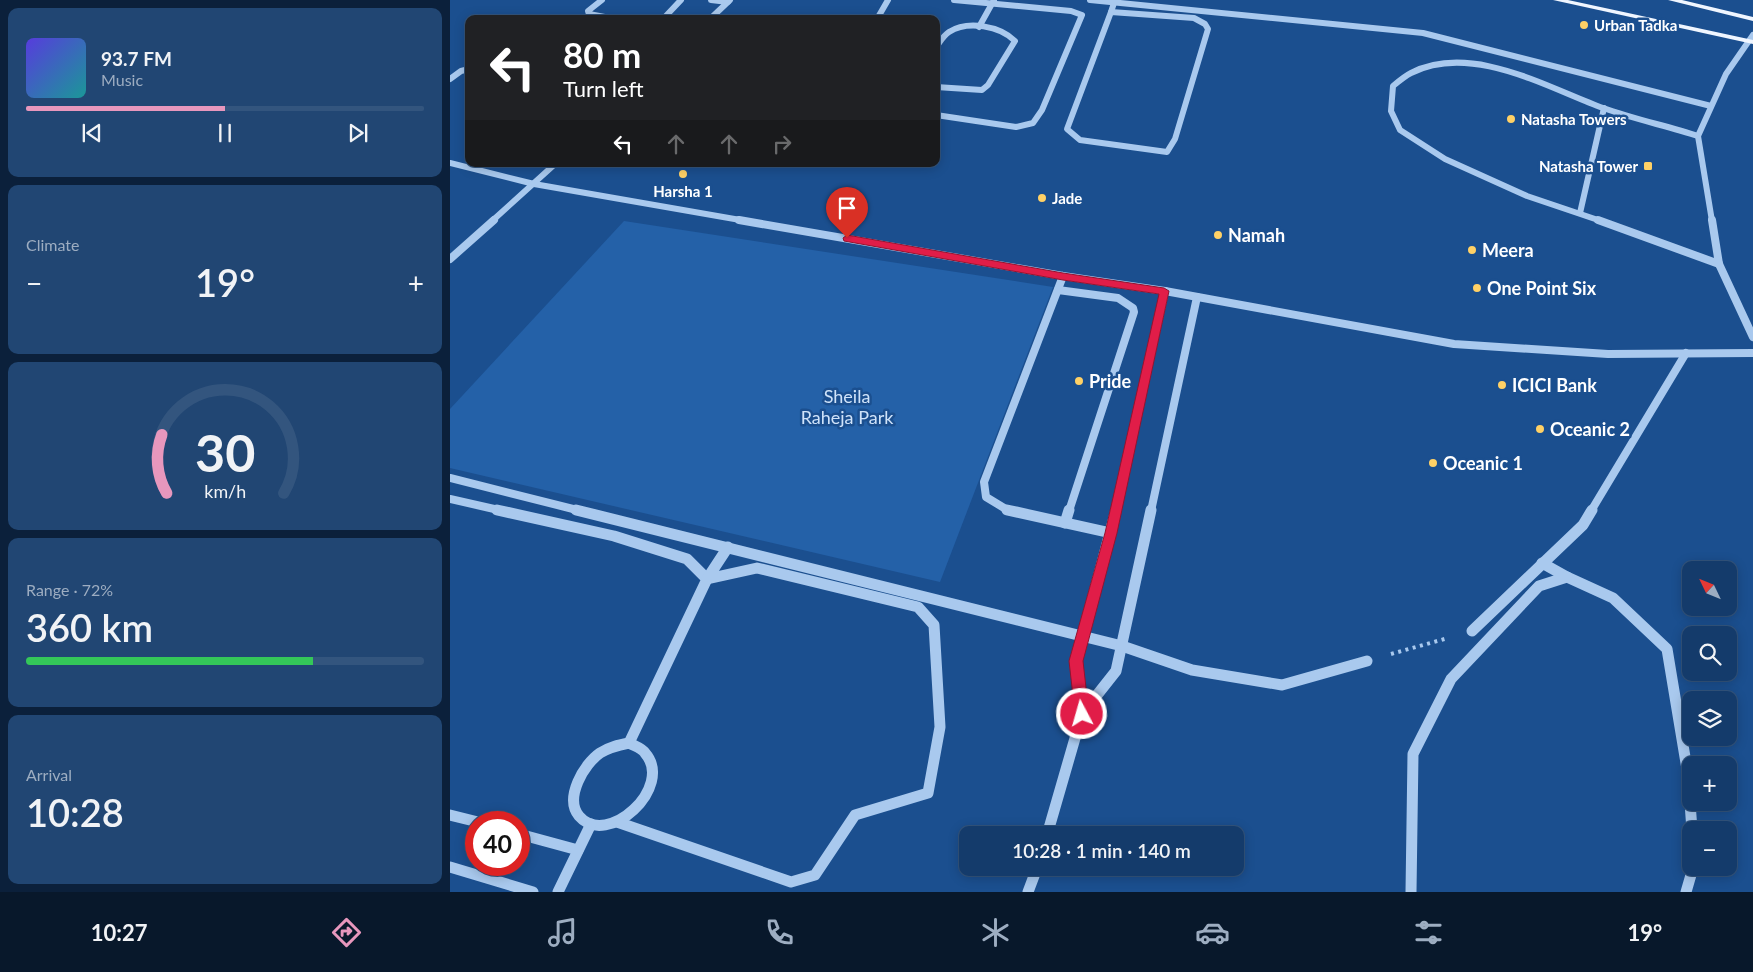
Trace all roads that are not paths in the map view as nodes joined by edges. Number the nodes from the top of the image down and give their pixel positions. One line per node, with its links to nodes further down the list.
1 (602, 0): 13 (street)
2 (681, 0): 14 (street)
3 (711, 0): 9 (street)
4 (888, 0): 16 (street)
5 (954, 0): 10 (street)
6 (1092, 0): 11 (street)
7 (1557, 0): 19 (main road)
8 (1672, 0): 17 (main road)
9 (729, 1): 15 (street)
10 (994, 2): 18 (street); 26 (street)
11 (1114, 3): 12 (street); 24 (street)
12 (1110, 12): 12 (street)
13 (594, 15)
14 (667, 15)
15 (714, 15)
16 (879, 15)
17 (1753, 19)
18 (979, 27): 20 (street); 23 (street)
19 (1752, 40): 24 (street)
20 (940, 42)
21 (465, 70): 22 (street)
22 (450, 79)
23 (940, 89)
24 (1711, 106): 27 (street)
25 (1604, 108): 27 (street); 33 (street); 33 (street)
26 (940, 116)
27 (1698, 136): 35 (street)
28 (450, 163): 29 (street)
29 (465, 167)
30 (466, 167): 32 (street)
31 (552, 167): 32 (street)
32 (534, 184): 34 (street); 36 (street)
33 (1580, 213): 35 (street)
34 (450, 258)
35 (1719, 264): 40 (street)
36 (1063, 276): 37 (street); 38 (street)
37 (1058, 290): 46 (street); 46 (street)
38 (1164, 291): 39 (street); 47 (street)
39 (1197, 297): 41 (street); 55 (street)
40 (1753, 337)
41 (1686, 353): 42 (street); 50 (street)
42 (1753, 353)
43 (450, 478): 45 (street)
44 (450, 499): 48 (street)
45 (625, 521): 48 (street); 49 (street)
46 (1065, 522): 47 (street)
47 (1111, 533): 54 (street)
48 (614, 536): 52 (street)
49 (728, 547): 52 (street); 54 (street)
50 (1542, 563): 51 (street); 53 (street)
51 (1566, 577): 61 (street); 73 (street)
52 (707, 579): 58 (street); 62 (street)
53 (1472, 631)
54 (1083, 636): 55 (street); 57 (street)
55 (1122, 646): 56 (street); 57 (street)
56 (1367, 661)
57 (1082, 714): 64 (street)
58 (629, 744): 62 (street); 63 (street)
59 (450, 815): 60 (street)
60 (465, 819)
61 (1691, 821)
62 (617, 822): 63 (street)
63 (591, 824): 66 (street)
64 (1050, 826)
65 (530, 837): 66 (street)
66 (578, 850): 71 (street)
67 (450, 867): 70 (street)
68 (1034, 876): 72 (street)
69 (1691, 876): 74 (street)
70 (533, 892)
71 (558, 892)
72 (1028, 892)
73 (1411, 892)
74 (1686, 892)

